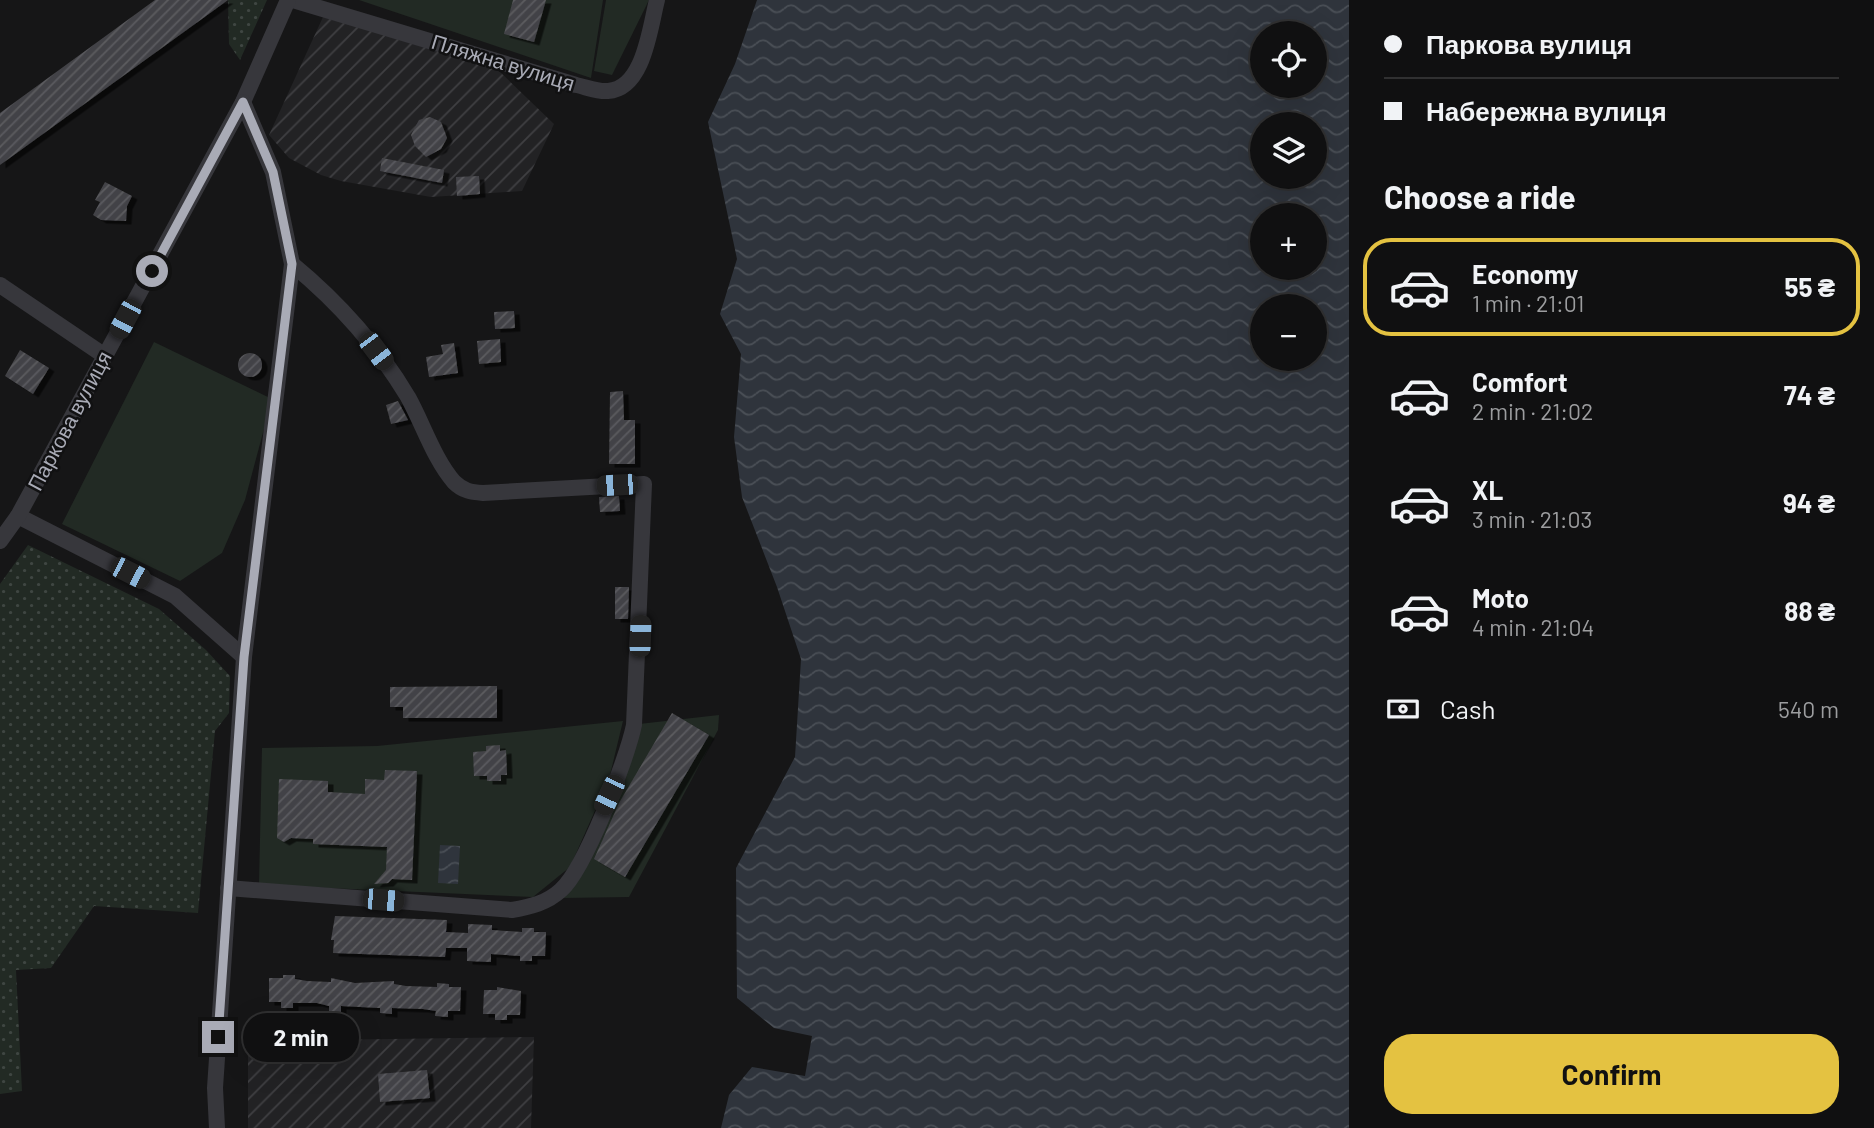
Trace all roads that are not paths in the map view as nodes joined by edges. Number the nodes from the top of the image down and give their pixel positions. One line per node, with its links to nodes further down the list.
1 (291, 0): 2 (street, Пляжна вулиця); 3 (street, Паркова вулиця)
2 (657, 0)
3 (243, 102): 4 (street); 6 (street, Паркова вулиця)
4 (292, 264): 9 (street); 10 (street)
5 (0, 285): 6 (street)
6 (105, 356): 7 (street, Паркова вулиця)
7 (18, 516): 8 (street, Паркова вулиця); 9 (street)
8 (0, 541)
9 (244, 657): 10 (street)
10 (228, 888): 11 (street)
11 (216, 1128)

